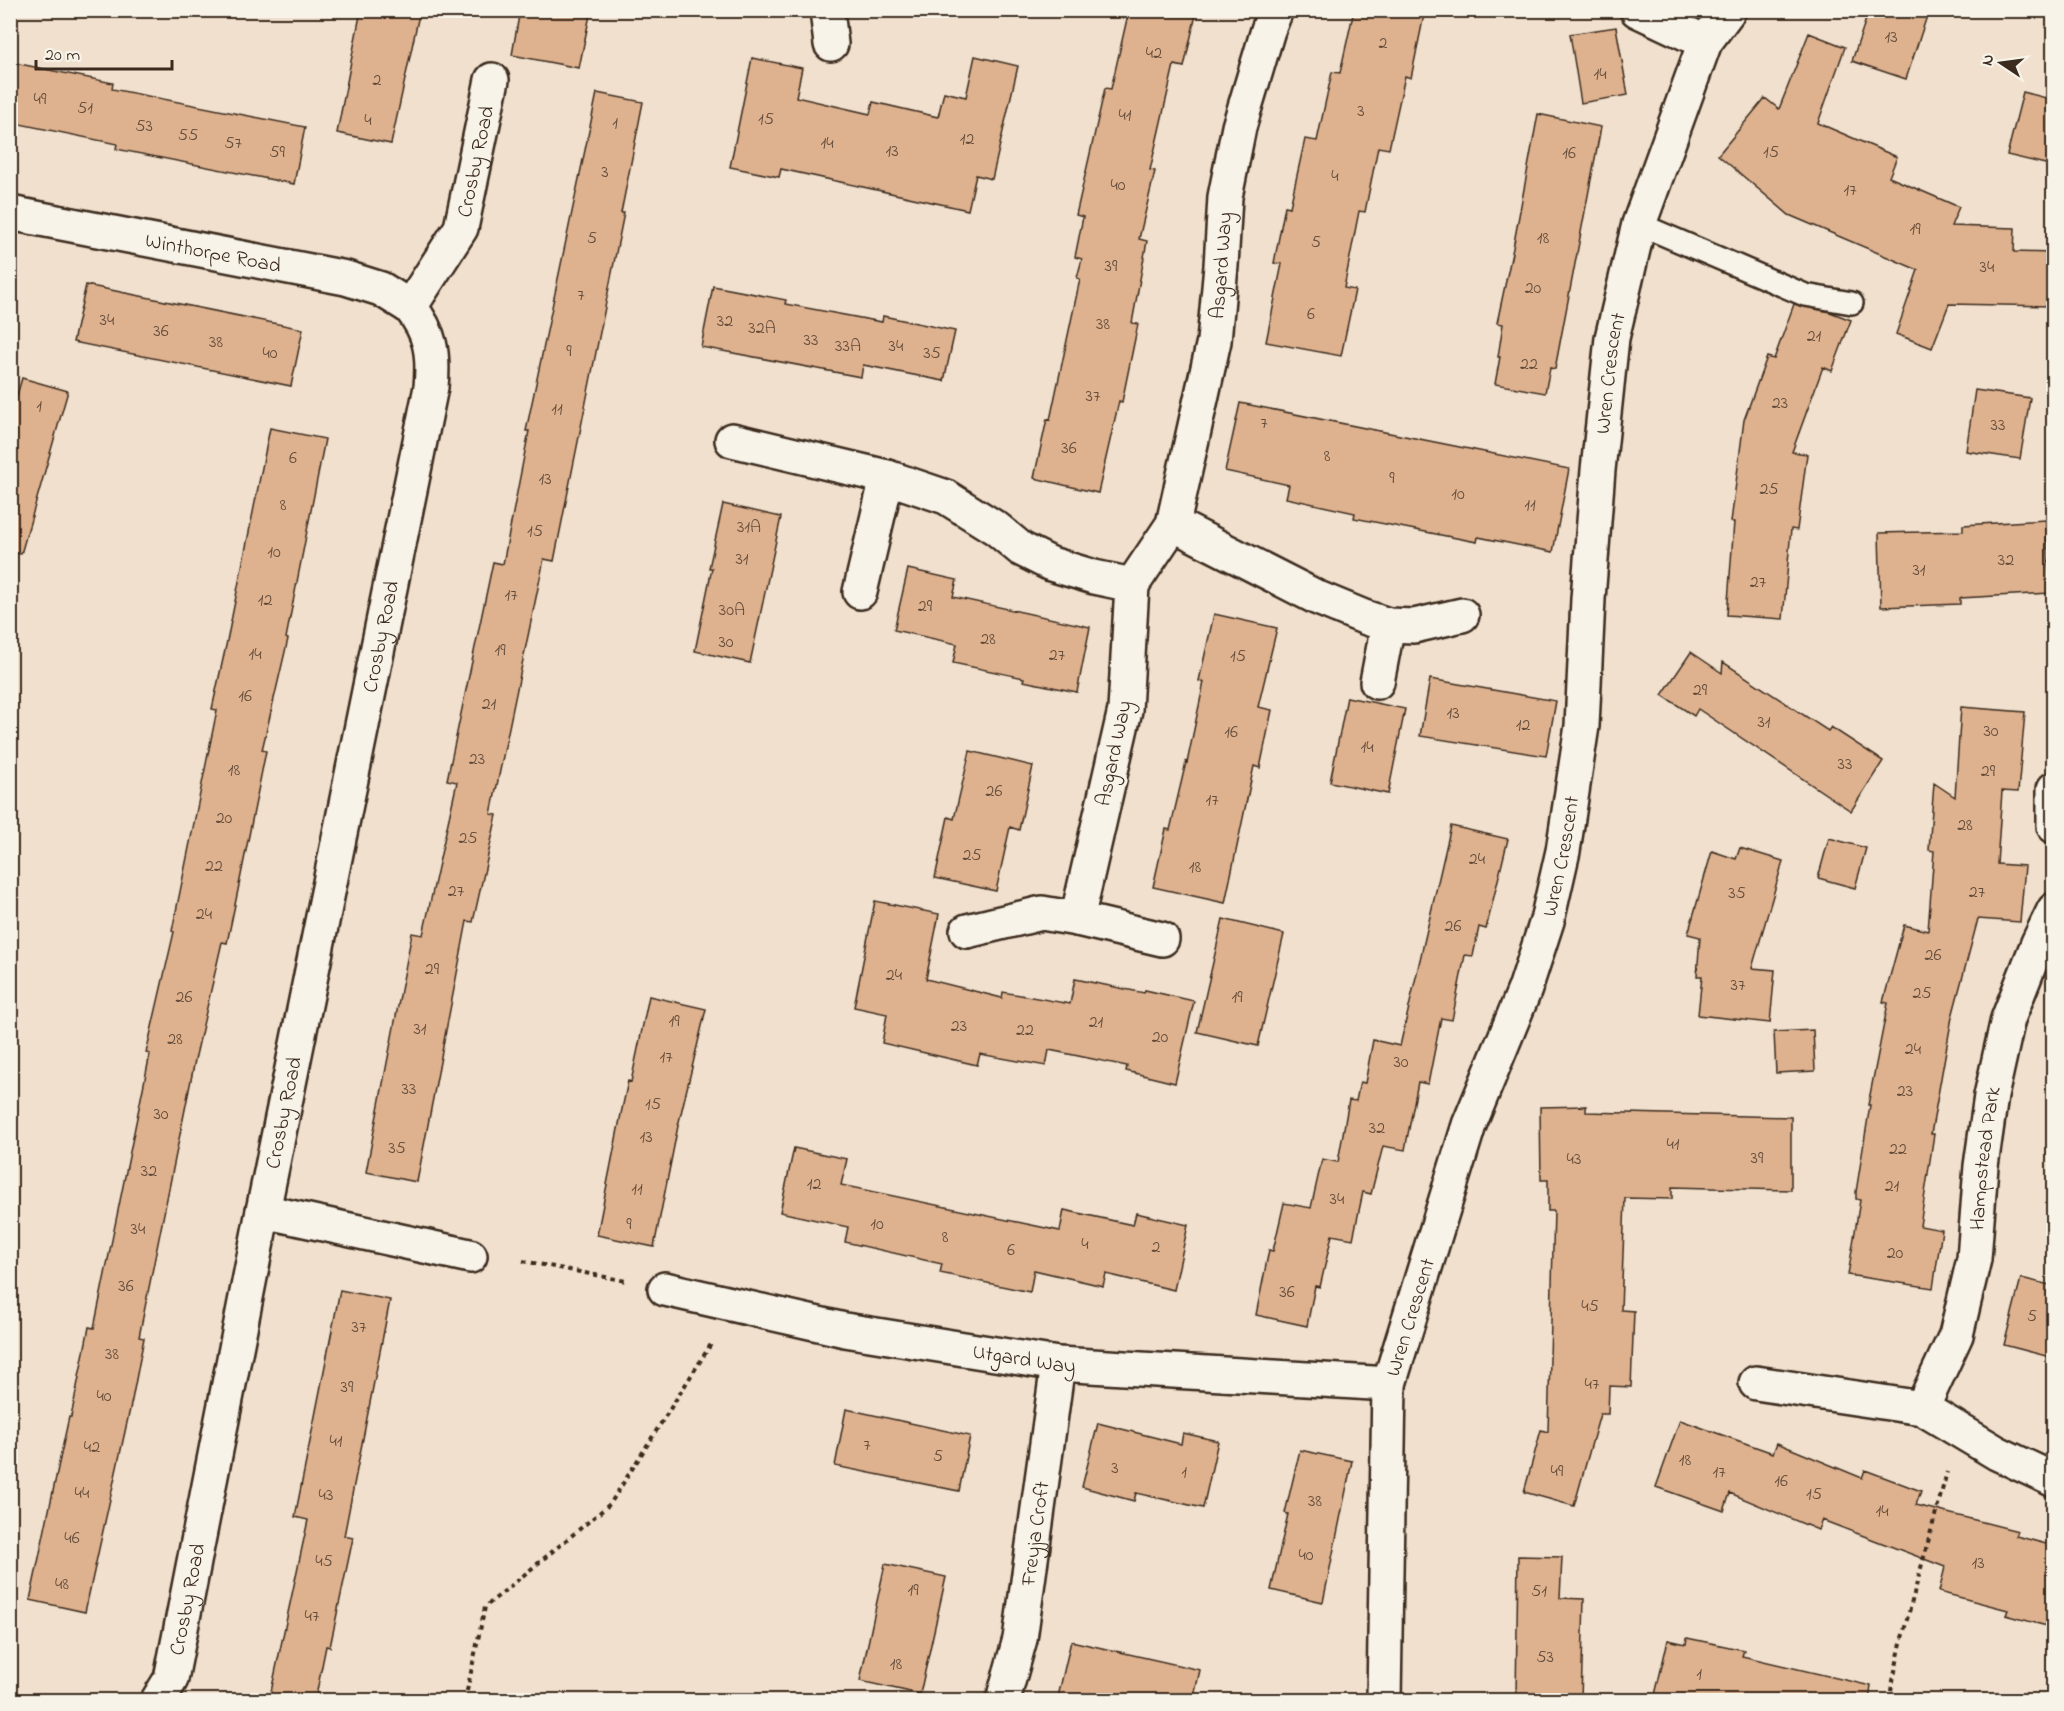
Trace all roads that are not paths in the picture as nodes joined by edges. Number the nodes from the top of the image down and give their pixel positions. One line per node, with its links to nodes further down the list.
1 (826, 10): 6 (street)
2 (1276, 10): 14 (street, Asgard Way)
3 (1637, 10): 5 (street)
4 (1729, 10): 5 (street, Wren Crescent)
5 (1705, 42): 9 (street, Wren Crescent)
6 (831, 44)
7 (492, 80): 11 (street, Crosby Road)
8 (10, 213): 11 (street, Winthorpe Road)
9 (1639, 224): 10 (lane); 31 (street, Wren Crescent)
10 (1852, 303)
11 (410, 307): 26 (street, Crosby Road)
12 (732, 440): 13 (street)
13 (888, 477): 15 (street); 16 (street)
14 (1173, 524): 15 (street, Asgard Way); 18 (street)
15 (1132, 585): 23 (street, Asgard Way)
16 (860, 592)
17 (1462, 615): 18 (street)
18 (1388, 625): 19 (street)
19 (1377, 682)
20 (2054, 789): 21 (street)
21 (2054, 826)
22 (2054, 910): 32 (street, Hampstead Park)
23 (1077, 919): 24 (street); 25 (street)
24 (967, 931)
25 (1162, 939)
26 (263, 1211): 27 (street); 34 (street, Crosby Road)
27 (470, 1256)
28 (665, 1289): 29 (street, Utgard Way)
29 (1058, 1364): 31 (street, Utgard Way); 35 (street, Freyja Croft)
30 (1756, 1383): 32 (street)
31 (1389, 1384): 36 (street, Wren Crescent)
32 (1922, 1408): 33 (street)
33 (2054, 1480)
34 (158, 1701)
35 (1003, 1701)
36 (1384, 1701)

